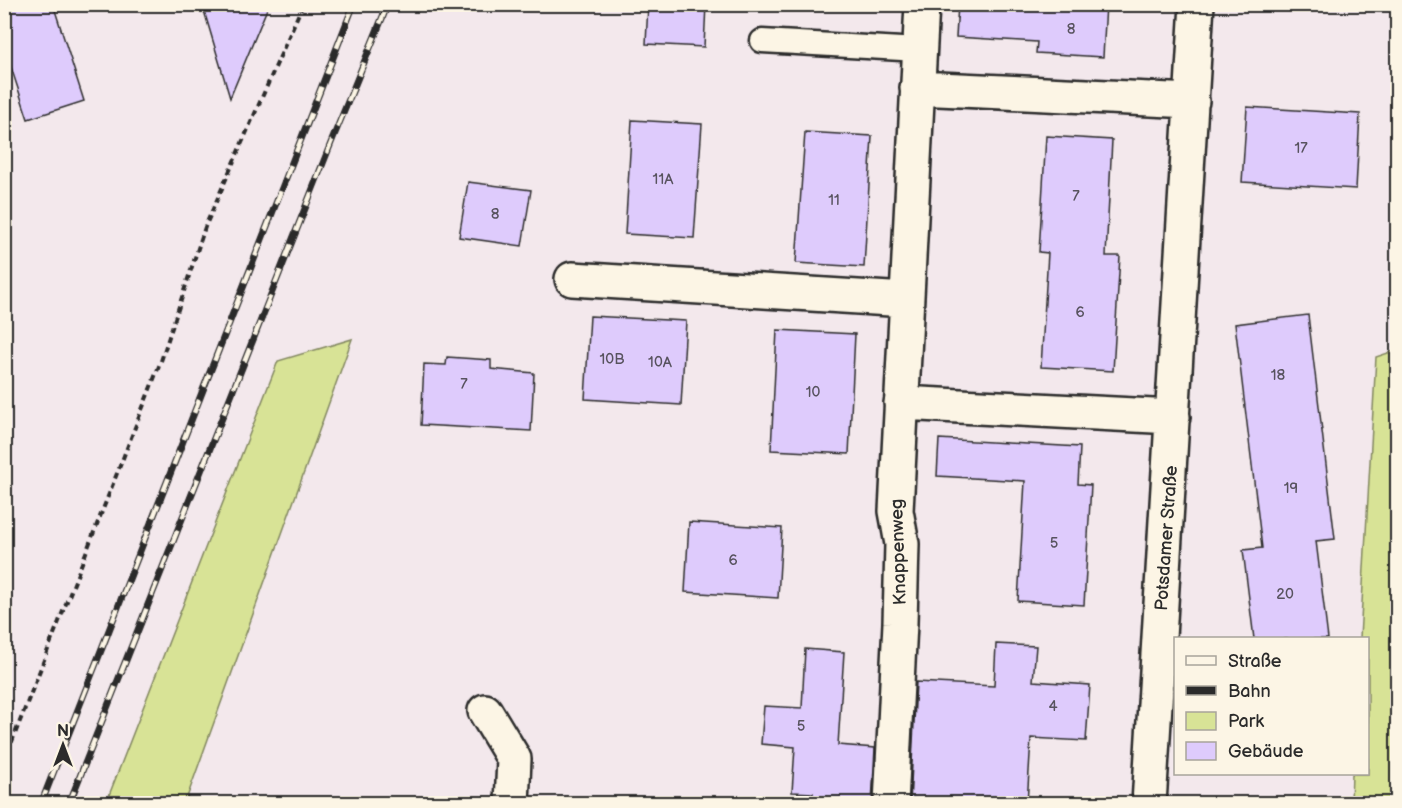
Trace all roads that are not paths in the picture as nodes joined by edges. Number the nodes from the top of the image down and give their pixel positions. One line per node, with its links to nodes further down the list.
1 (922, 4): 4 (street, Knappenweg)
2 (1197, 4): 6 (street, Potsdamer Straße)
3 (762, 41): 4 (lane)
4 (919, 50): 5 (street, Knappenweg)
5 (917, 88): 6 (street); 8 (street, Knappenweg)
6 (1192, 101): 10 (street, Potsdamer Straße)
7 (572, 279): 8 (street)
8 (906, 300): 9 (street, Knappenweg)
9 (901, 403): 10 (street); 13 (street, Knappenweg)
10 (1173, 417): 14 (street, Potsdamer Straße)
11 (485, 711): 12 (street)
12 (512, 804)
13 (891, 804)
14 (1149, 804)

